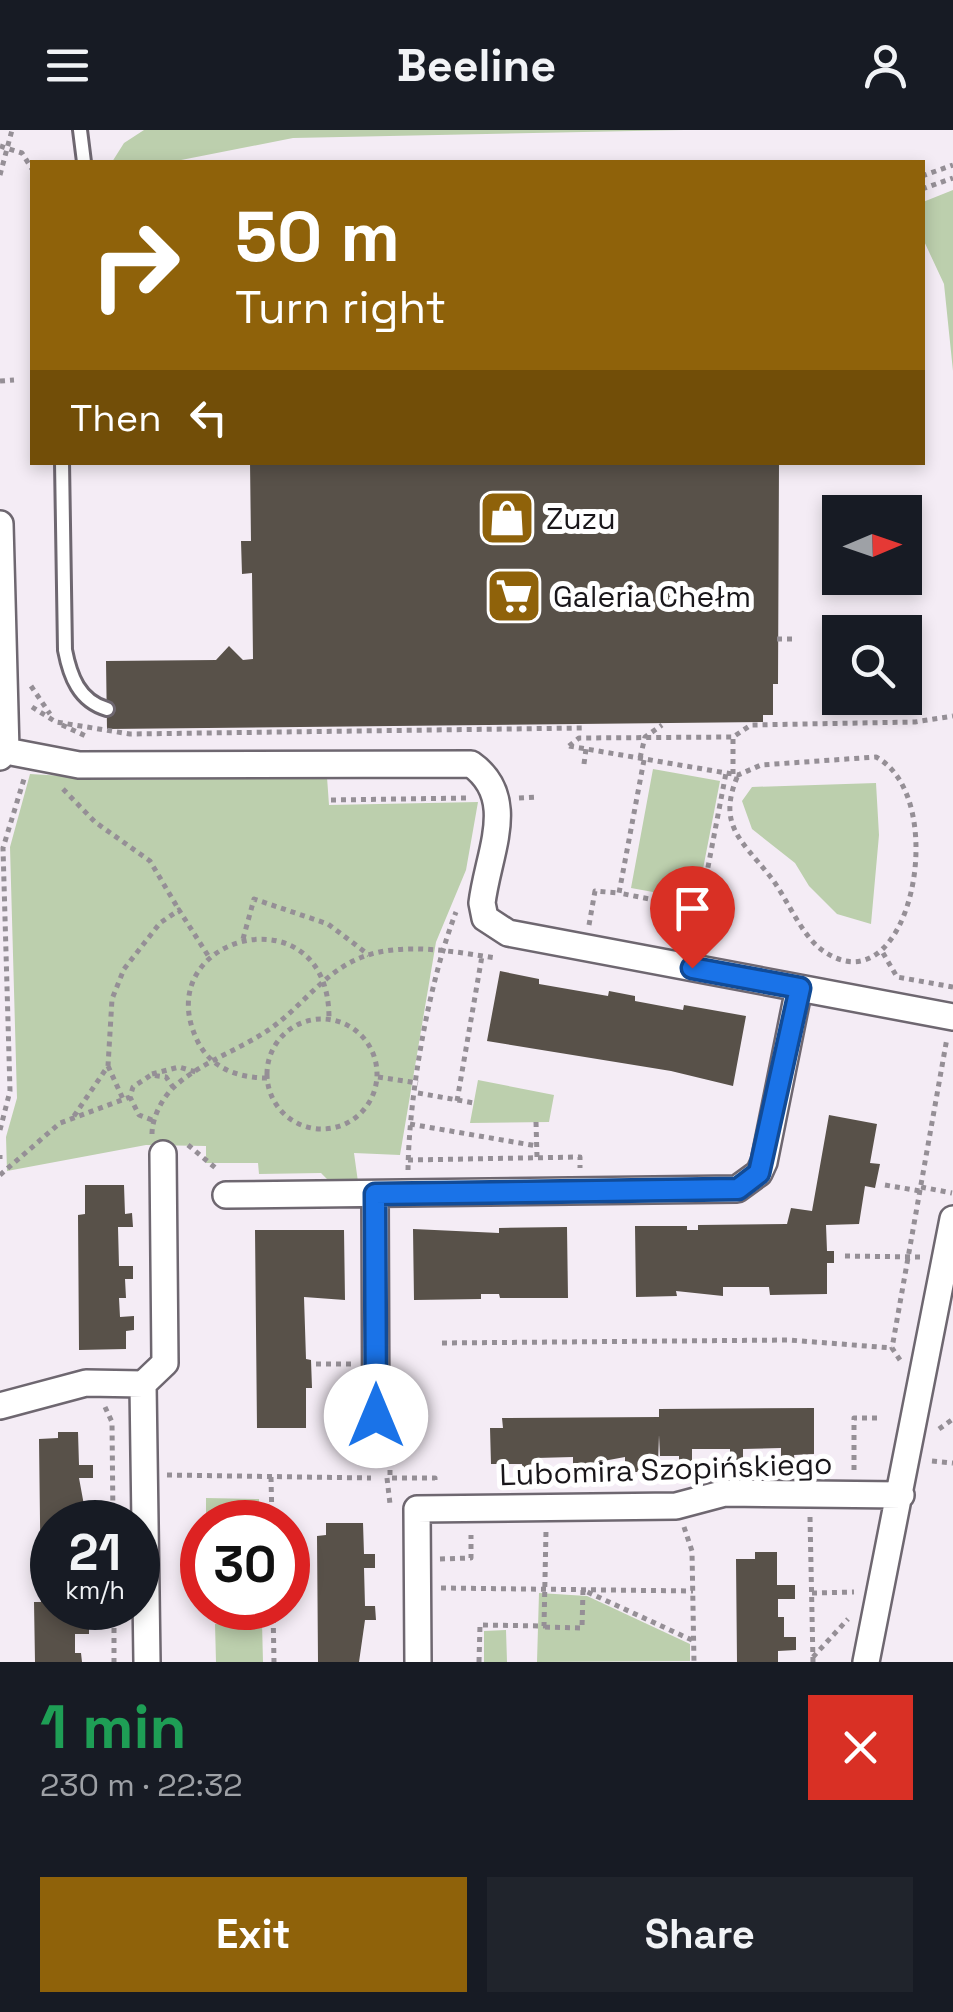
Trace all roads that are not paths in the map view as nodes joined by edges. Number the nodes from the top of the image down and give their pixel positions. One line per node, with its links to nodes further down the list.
1 (80, 130): 2 (lane)
2 (82, 160)
3 (62, 465): 6 (lane)
4 (0, 524): 5 (street)
5 (2, 632): 7 (street)
6 (107, 709)
7 (18, 756): 8 (street)
8 (800, 988): 9 (street); 11 (street)
9 (953, 1017)
10 (167, 1142): 14 (street)
11 (375, 1194): 12 (street); 16 (street)
12 (226, 1195)
13 (953, 1220): 17 (street)
14 (143, 1384): 15 (street); 18 (street)
15 (0, 1406)
16 (376, 1452)
17 (901, 1495): 19 (street, Lubomira Szopińskiego); 20 (street)
18 (147, 1662)
19 (418, 1662)
20 (866, 1662)

